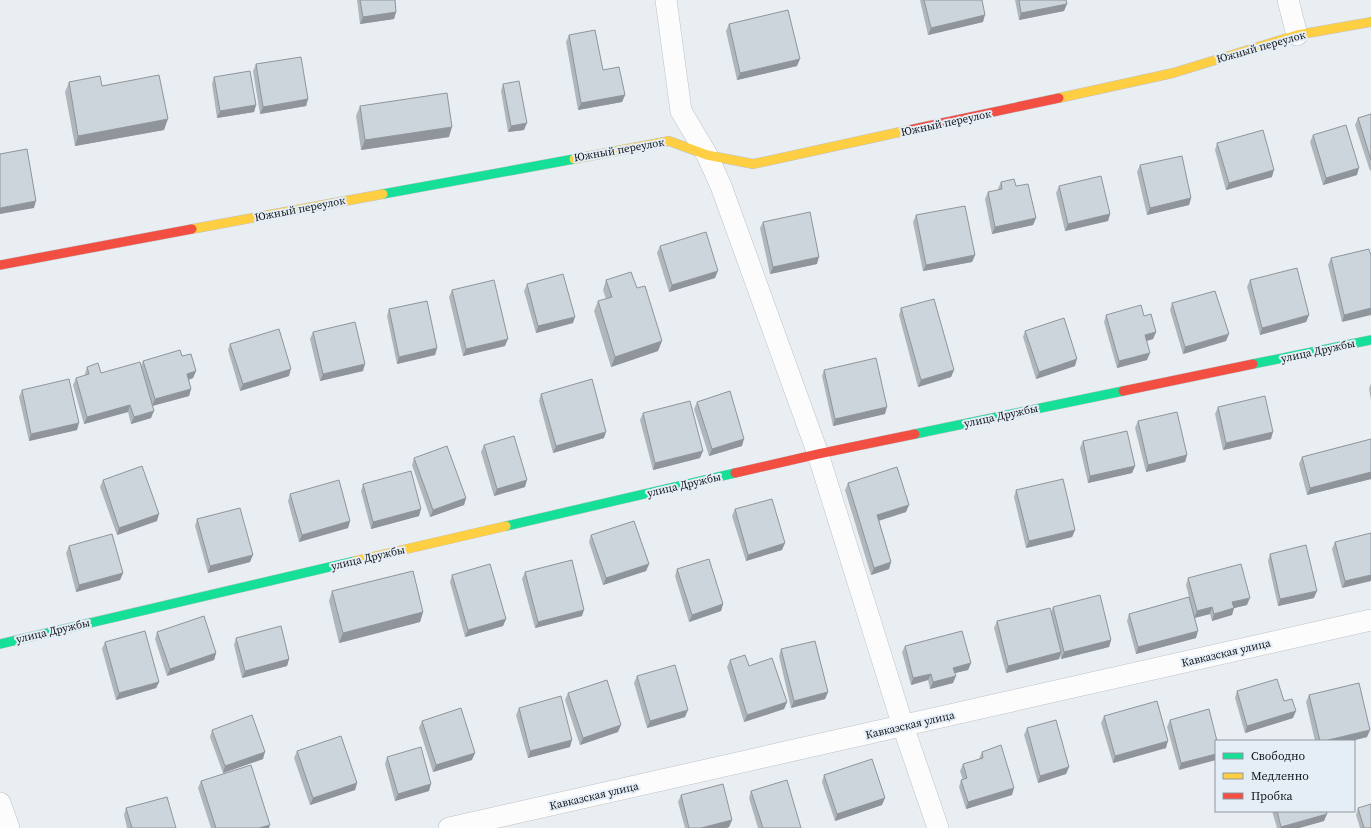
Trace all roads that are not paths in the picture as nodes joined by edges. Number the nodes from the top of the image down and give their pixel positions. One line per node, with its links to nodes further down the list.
1 (666, 0): 5 (street)
2 (1288, 0): 4 (street)
3 (1371, 22): 4 (street, Южный переулок)
4 (1297, 35): 5 (street, Южный переулок)
5 (707, 156): 6 (street, Южный переулок); 8 (street)
6 (0, 265)
7 (1371, 340): 8 (street, улица Дружбы)
8 (818, 454): 10 (street, улица Дружбы); 11 (street)
9 (1371, 620): 11 (street, Кавказская улица)
10 (0, 644)
11 (903, 726): 14 (street, Кавказская улица); 15 (street)
12 (0, 803): 13 (street)
13 (9, 828)
14 (449, 828)
15 (938, 828)

